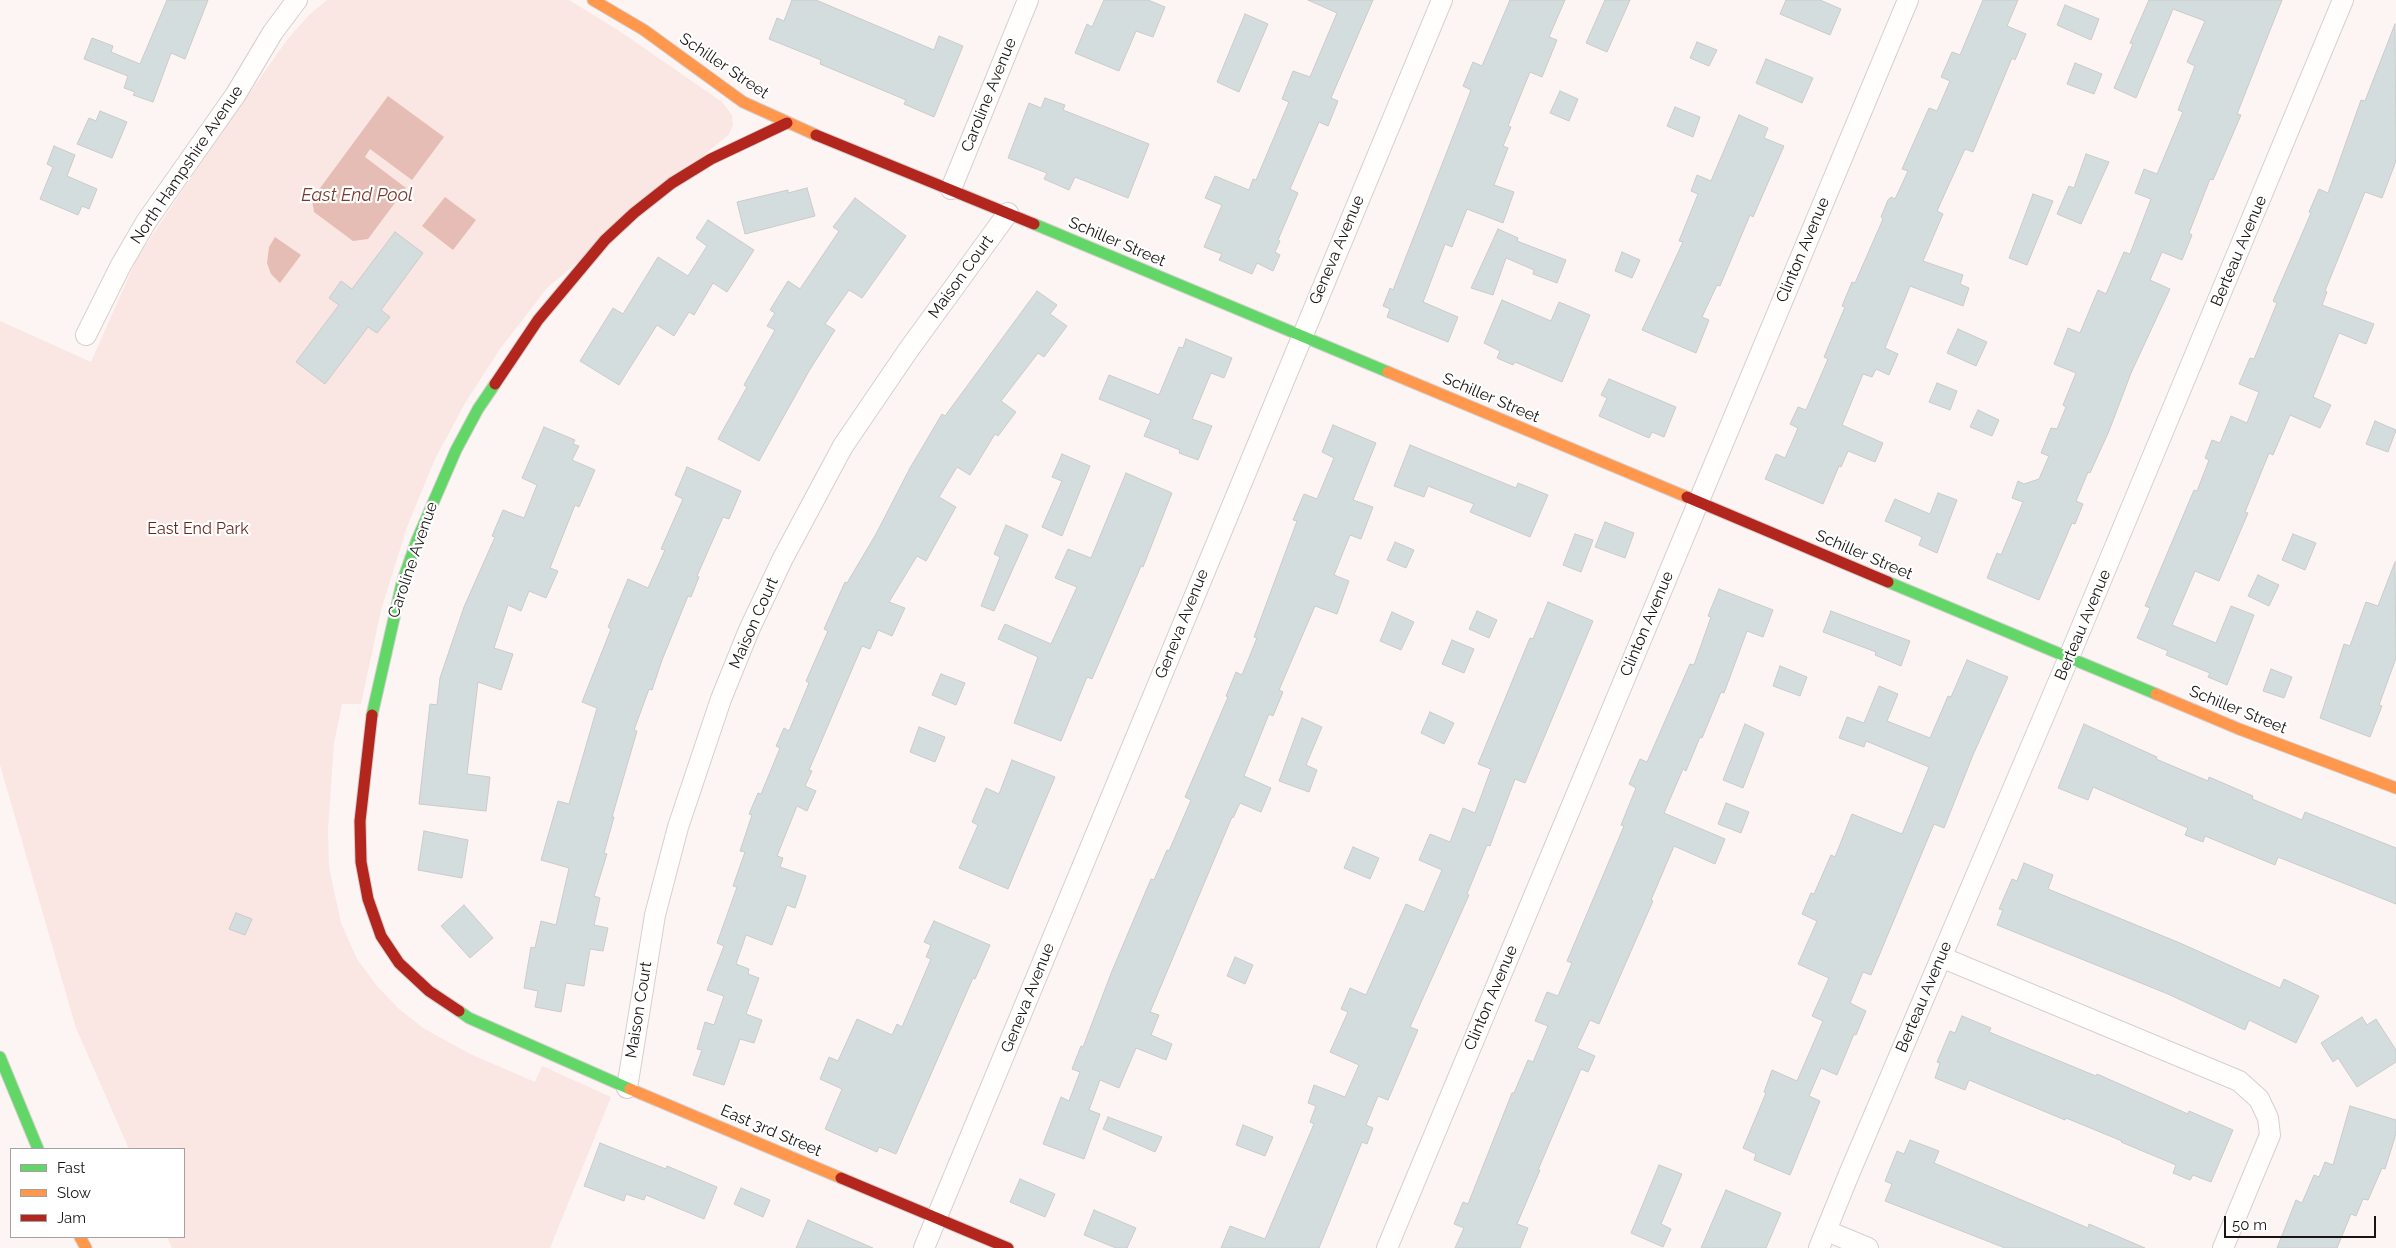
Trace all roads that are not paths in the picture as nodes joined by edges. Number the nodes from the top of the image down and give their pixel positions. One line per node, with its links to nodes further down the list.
1 (298, 0): 10 (street, North Hampshire Avenue)
2 (593, 0): 7 (main road, Schiller Street)
3 (1028, 0): 8 (street, Caroline Avenue)
4 (1442, 0): 11 (street, Geneva Avenue)
5 (1908, 0): 12 (street, Clinton Avenue)
6 (2343, 0): 13 (street, Berteau Avenue)
7 (787, 123): 8 (main road, Schiller Street); 16 (main road, Caroline Avenue)
8 (951, 189): 9 (main road, Schiller Street)
9 (1008, 213): 11 (main road, Schiller Street); 18 (street, Maison Court)
10 (86, 335)
11 (1301, 336): 12 (main road, Schiller Street); 20 (street, Geneva Avenue)
12 (1697, 502): 13 (main road, Schiller Street); 24 (street, Clinton Avenue)
13 (2069, 658): 14 (main road, Schiller Street); 15 (street, Berteau Avenue)
14 (2396, 788)
15 (1941, 957): 21 (street, Berteau Avenue); 26 (street)
16 (522, 1042): 18 (main road, East 3rd Street)
17 (0, 1057): 19 (main road)
18 (626, 1088): 20 (main road, East 3rd Street)
19 (38, 1148)
20 (937, 1218): 22 (street, Geneva Avenue); 23 (main road, East 3rd Street)
21 (1823, 1239): 25 (street)
22 (924, 1248)
23 (1008, 1248)
24 (1387, 1248)
25 (1868, 1248)
26 (2223, 1248)

